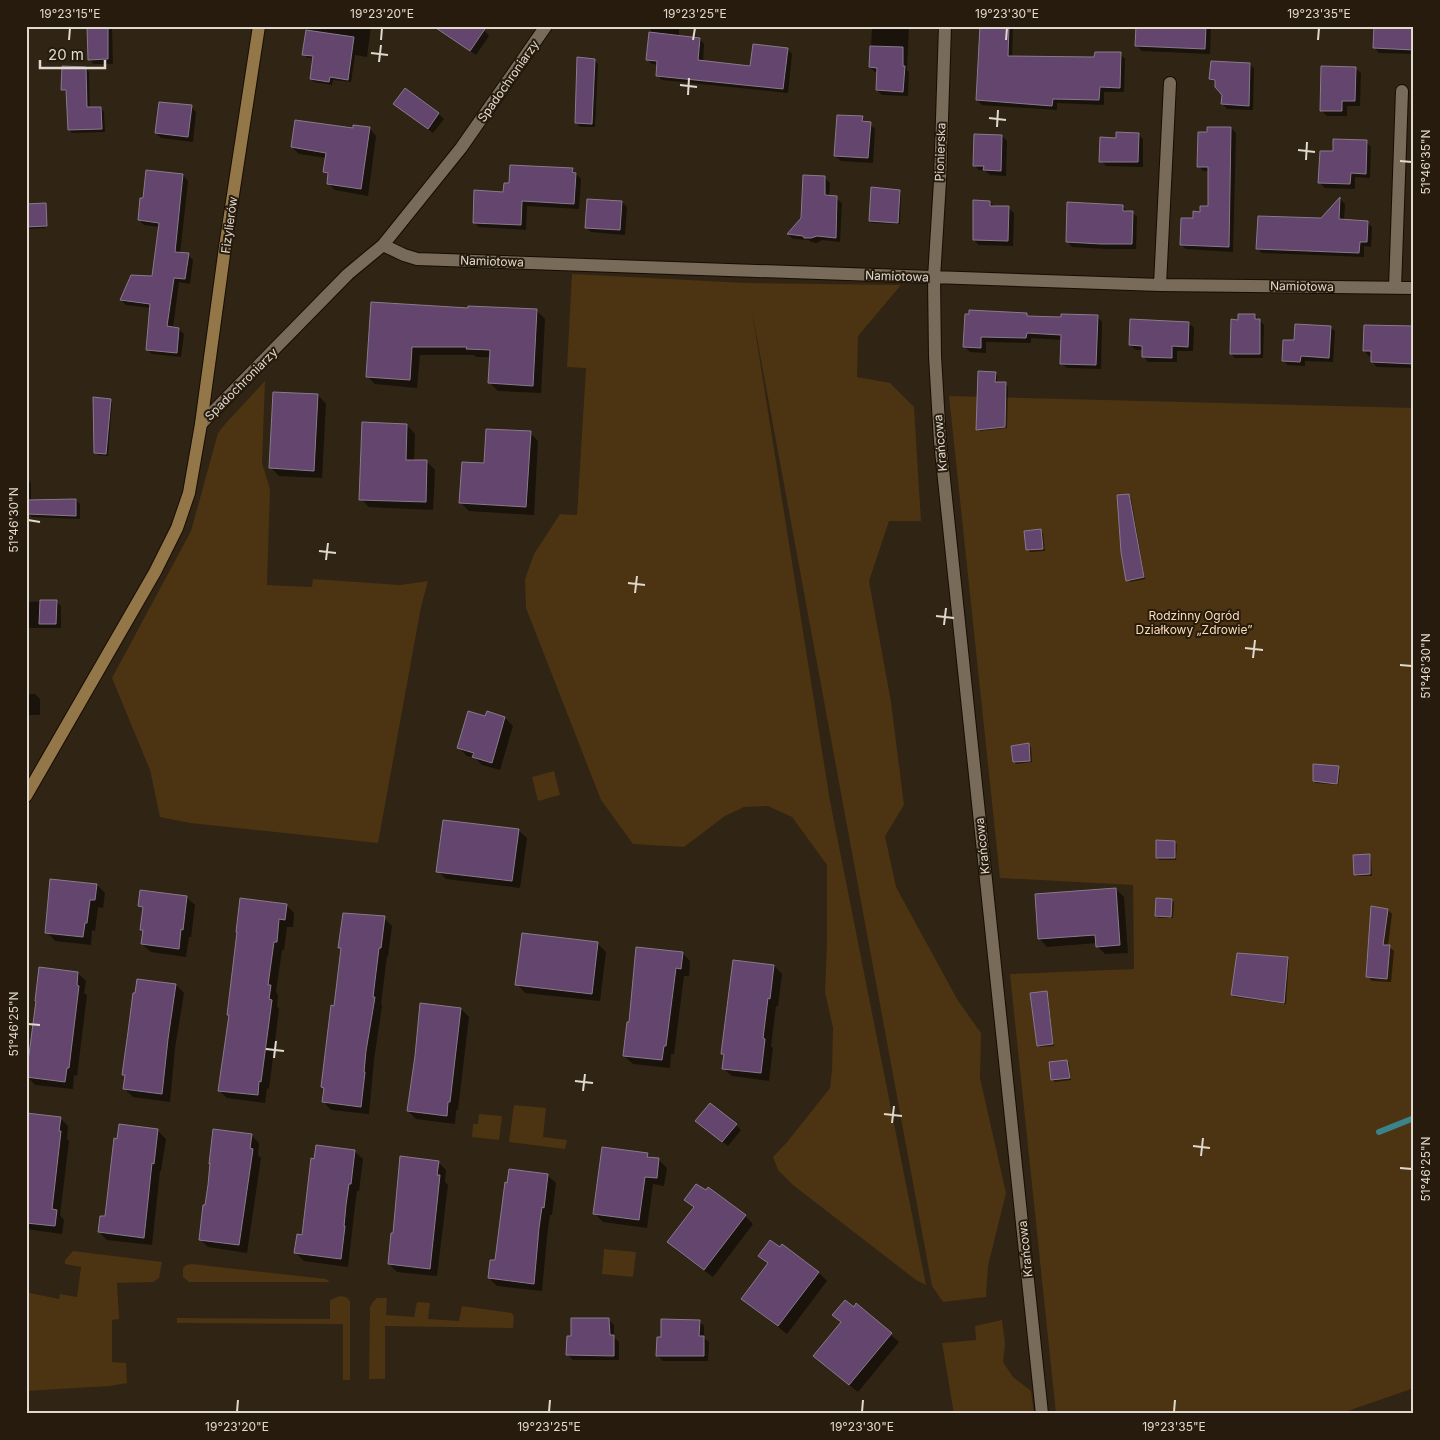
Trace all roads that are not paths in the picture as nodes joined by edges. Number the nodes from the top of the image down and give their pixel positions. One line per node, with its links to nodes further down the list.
1 (259, 26): 11 (street, Fizylierów)
2 (546, 26): 6 (street, Spadochroniarzy)
3 (945, 26): 7 (street, Pionierska)
4 (1170, 83): 8 (street)
5 (1402, 91): 9 (street)
6 (383, 245): 7 (street, Namiotowa); 11 (street, Spadochroniarzy)
7 (934, 278): 8 (street, Namiotowa); 13 (street, Krańcowa)
8 (1160, 285): 9 (street, Namiotowa)
9 (1394, 288): 10 (street, Namiotowa)
10 (1414, 288)
11 (201, 424): 12 (street, Spadochroniarzy)
12 (26, 796)
13 (1042, 1414)

